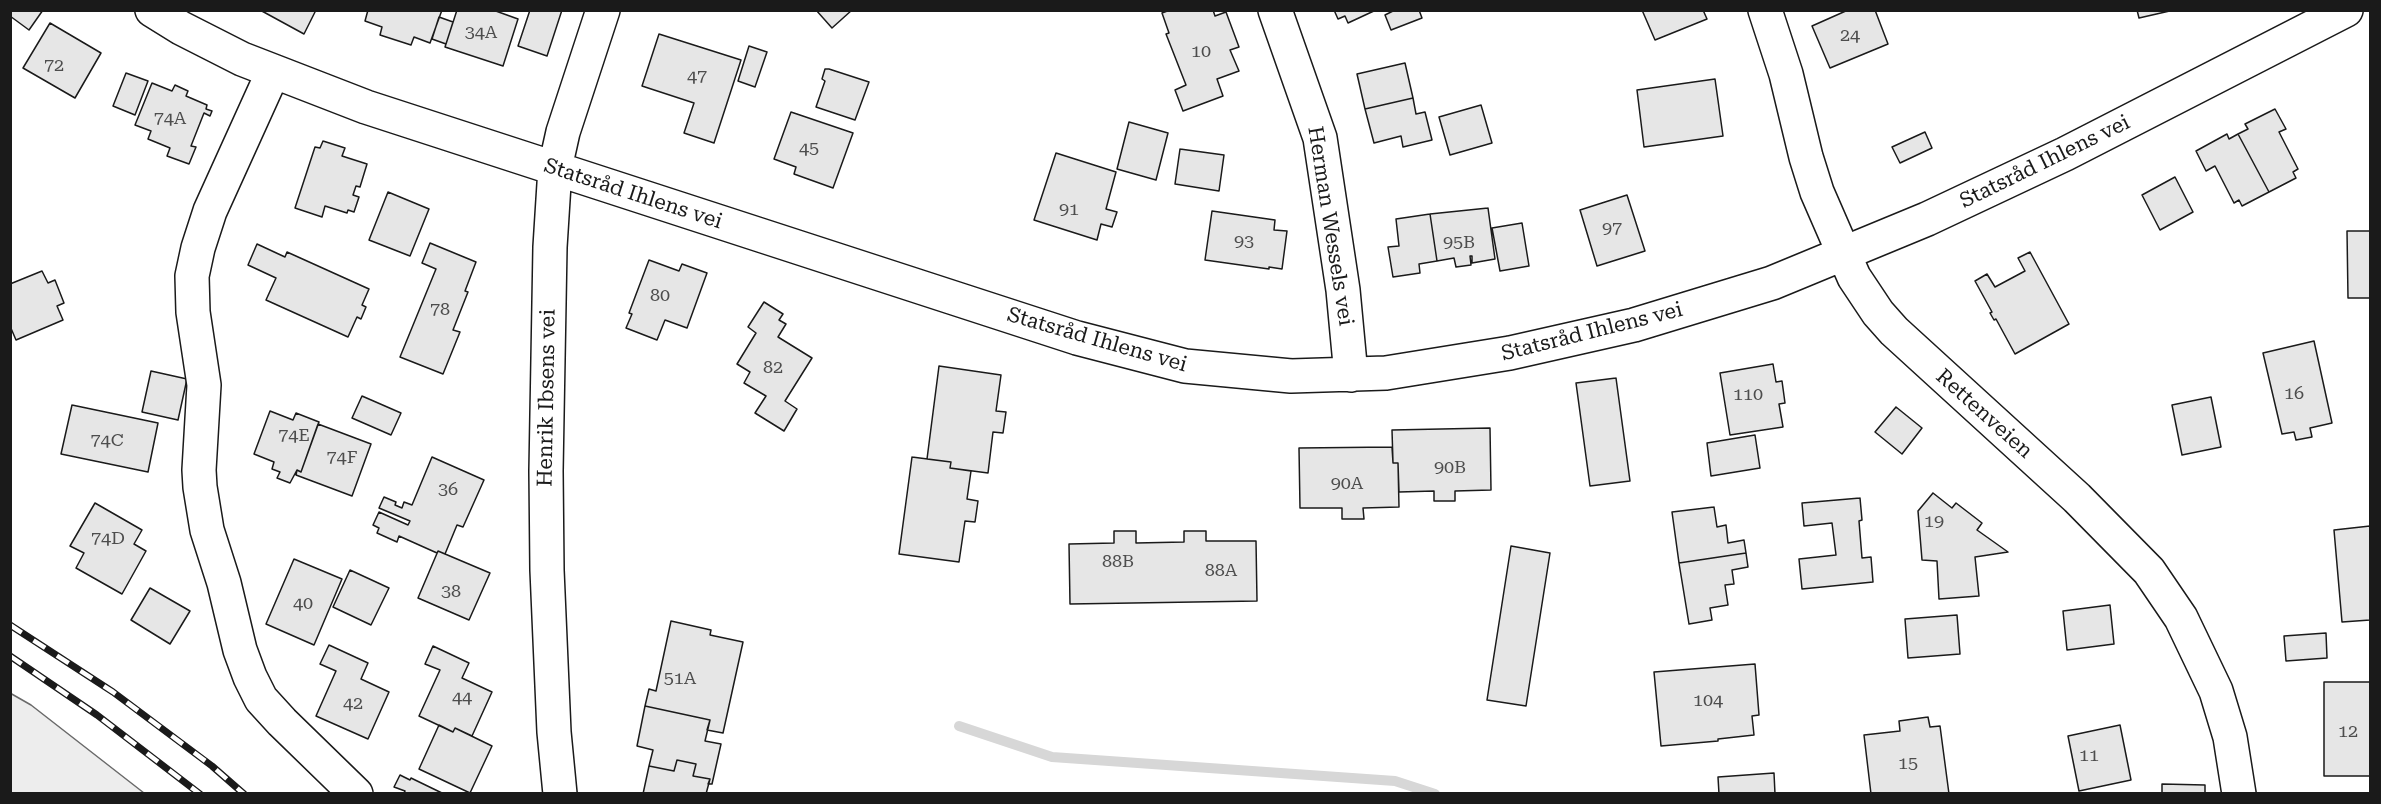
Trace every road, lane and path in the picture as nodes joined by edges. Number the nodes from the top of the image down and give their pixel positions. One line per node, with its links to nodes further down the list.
1 (152, 10): 6 (street, Statsråd Ihlens vei)
2 (603, 10): 7 (street, Henrik Ibsens vei)
3 (1275, 10): 9 (street, Herman Wessels vei)
4 (1765, 10): 8 (street, Rettenveien)
5 (2346, 10): 8 (street, Statsråd Ihlens vei)
6 (273, 72): 7 (street, Statsråd Ihlens vei); 10 (street)
7 (555, 168): 9 (street, Statsråd Ihlens vei); 11 (street, Henrik Ibsens vei)
8 (1844, 255): 9 (street, Statsråd Ihlens vei); 12 (street, Rettenveien)
9 (1351, 375)
10 (356, 794)
11 (560, 794)
12 (2239, 794)

